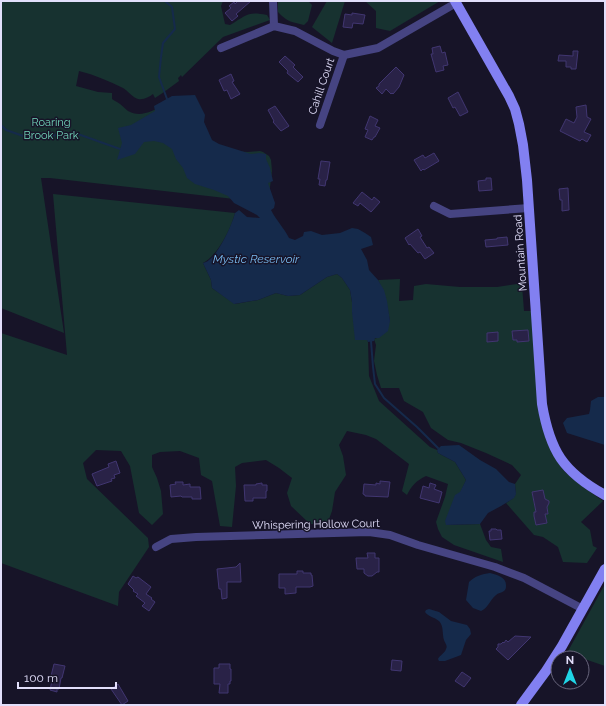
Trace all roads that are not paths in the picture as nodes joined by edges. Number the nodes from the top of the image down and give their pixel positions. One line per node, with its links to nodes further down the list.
1 (273, 1): 3 (street)
2 (455, 2): 5 (street); 8 (main road, Mountain Road)
3 (274, 26): 4 (street); 5 (street)
4 (222, 48)
5 (344, 55): 6 (street, Cahill Court)
6 (320, 125)
7 (434, 206): 8 (street)
8 (528, 208): 9 (main road, Mountain Road)
9 (605, 495)
10 (156, 547): 12 (street, Whispering Hollow Court)
11 (605, 569): 12 (main road)
12 (583, 609): 13 (main road)
13 (521, 705)

